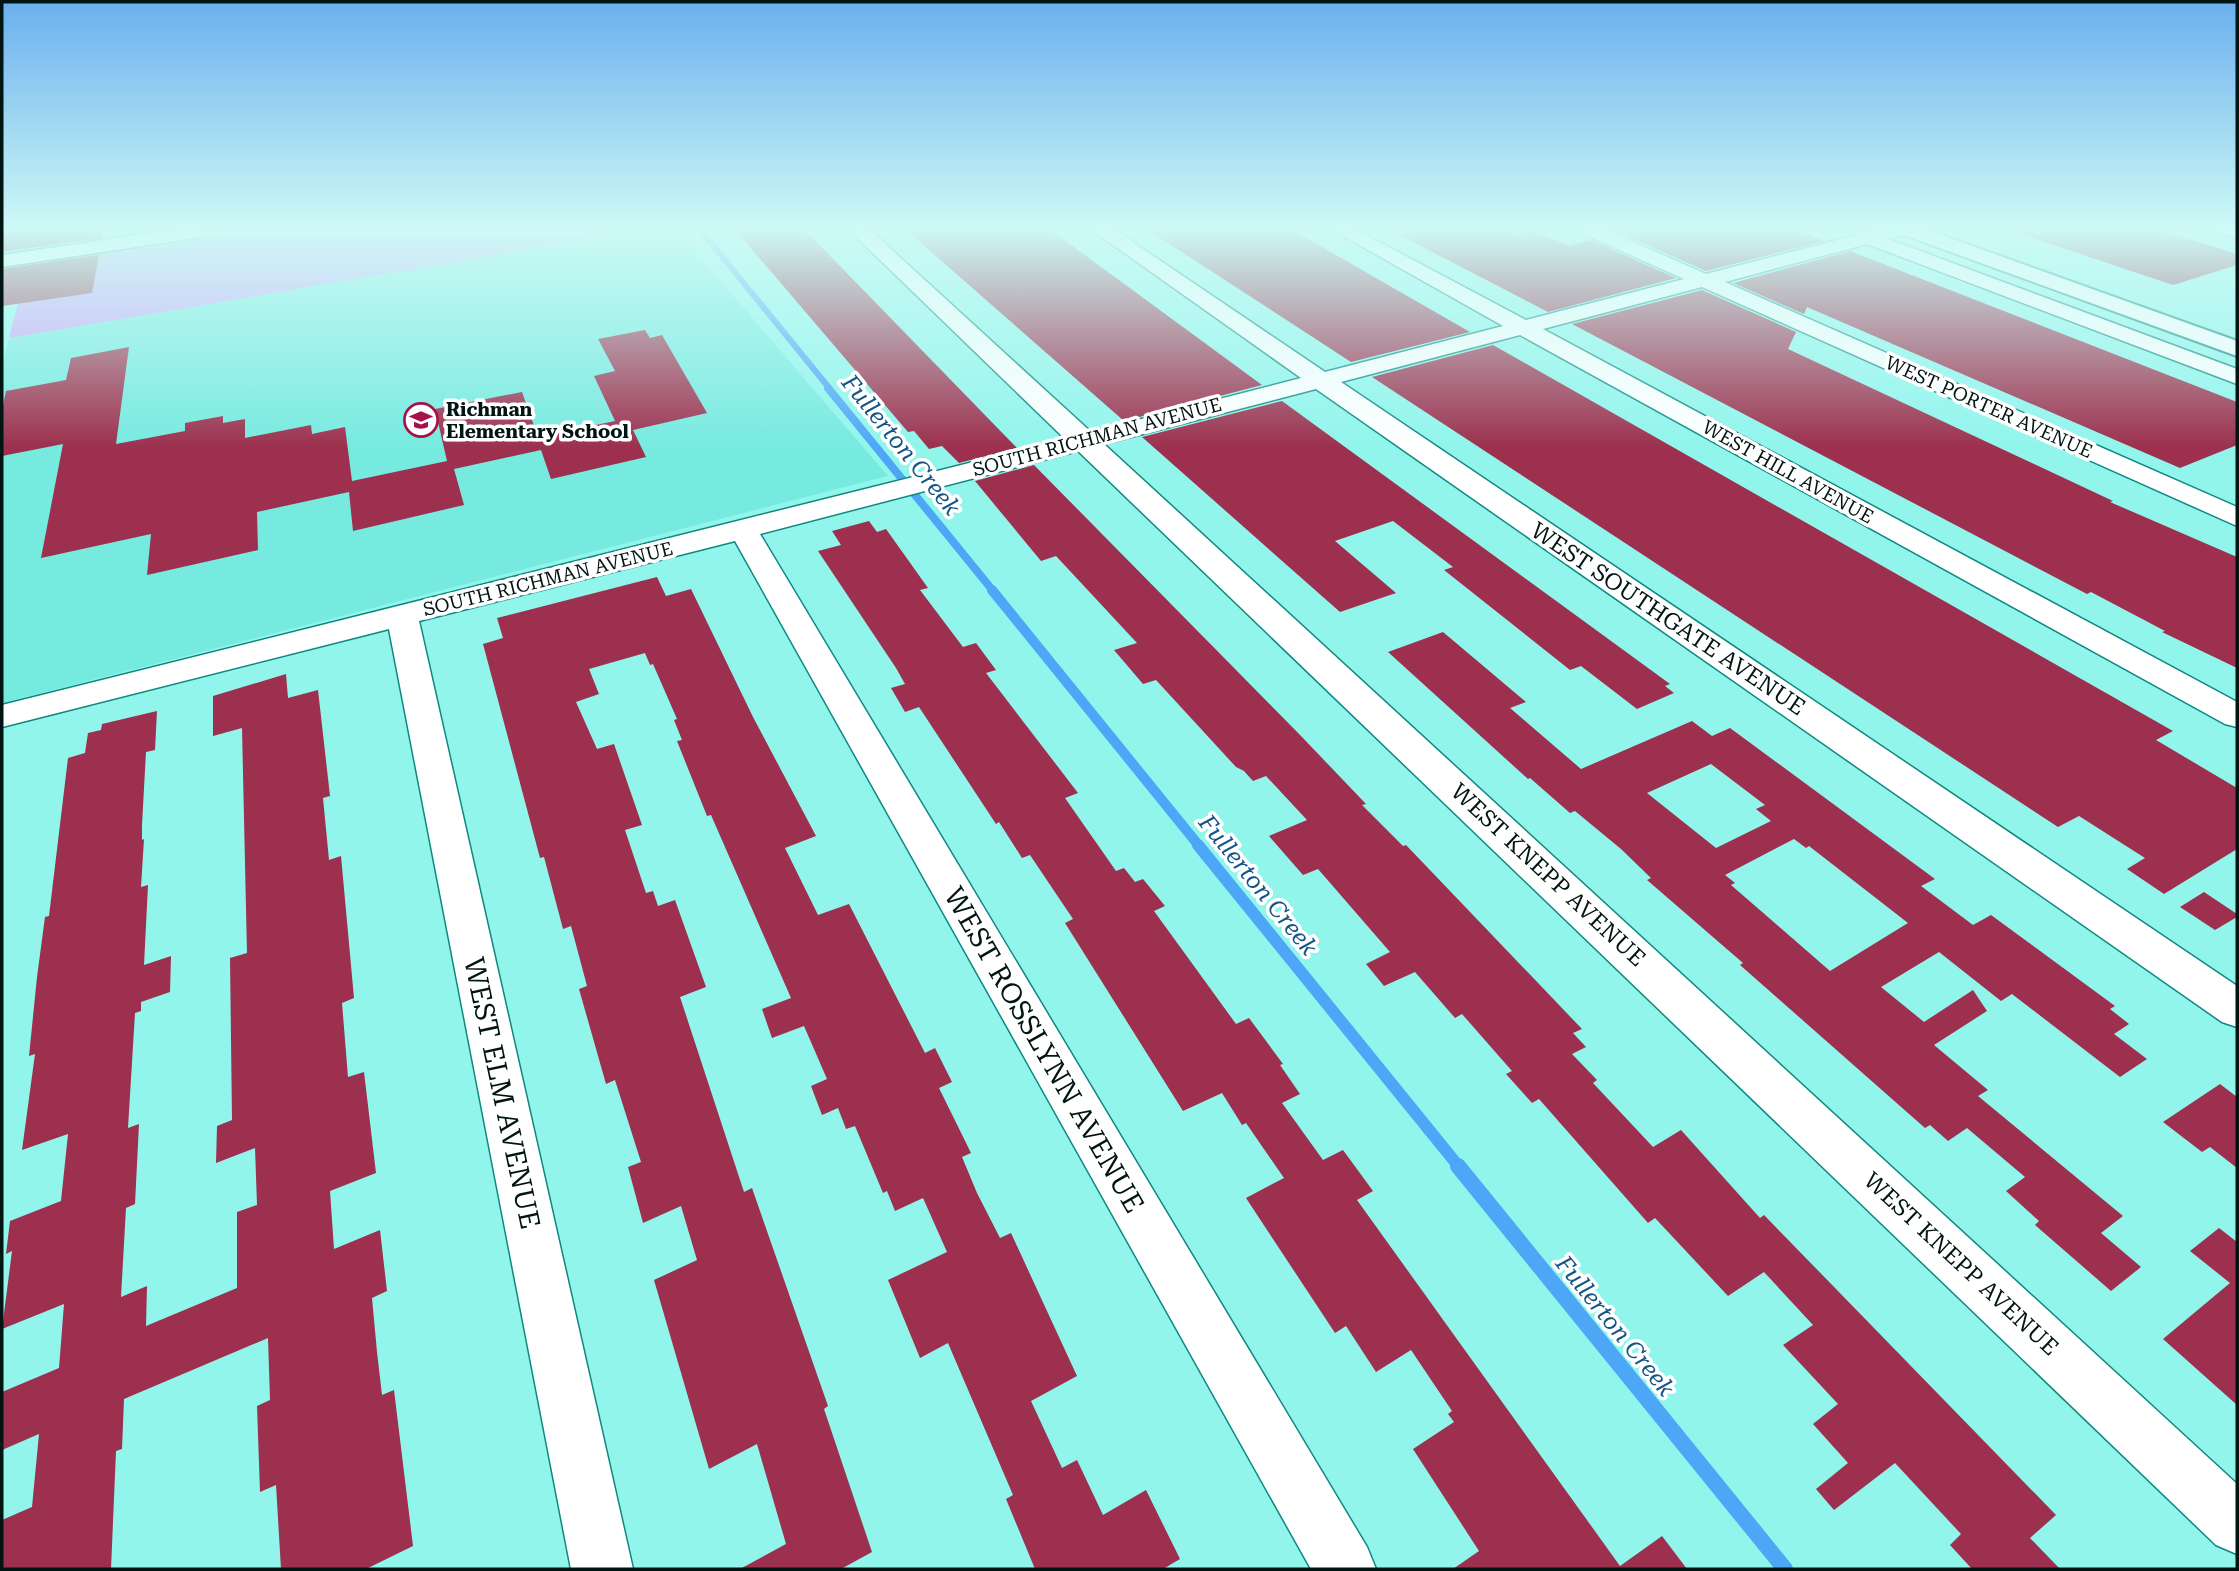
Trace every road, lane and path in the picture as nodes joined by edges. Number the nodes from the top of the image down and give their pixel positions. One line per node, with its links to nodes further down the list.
1 (936, 301): 12 (street, WEST KNEPP AVENUE)
2 (1206, 301): 11 (street, WEST SOUTHGATE AVENUE)
3 (1474, 301): 8 (street, WEST HILL AVENUE)
4 (1625, 301): 8 (street, SOUTH RICHMAN AVENUE)
5 (1754, 301): 13 (street, WEST PORTER AVENUE)
6 (2038, 301): 10 (street)
7 (2106, 301): 9 (main road)
8 (1521, 327): 11 (street, SOUTH RICHMAN AVENUE); 17 (street, WEST HILL AVENUE)
9 (2237, 349)
10 (2237, 377)
11 (1319, 379): 12 (street, SOUTH RICHMAN AVENUE); 18 (street, WEST SOUTHGATE AVENUE)
12 (1086, 440): 14 (street, SOUTH RICHMAN AVENUE); 19 (street, WEST KNEPP AVENUE)
13 (2237, 517)
14 (743, 530): 15 (street, SOUTH RICHMAN AVENUE); 21 (street, WEST ROSSLYNN AVENUE)
15 (402, 616): 16 (street, SOUTH RICHMAN AVENUE); 20 (street, WEST ELM AVENUE)
16 (2, 716)
17 (2237, 716)
18 (2237, 1009)
19 (2237, 1524)
20 (602, 1569)
21 (1345, 1569)

